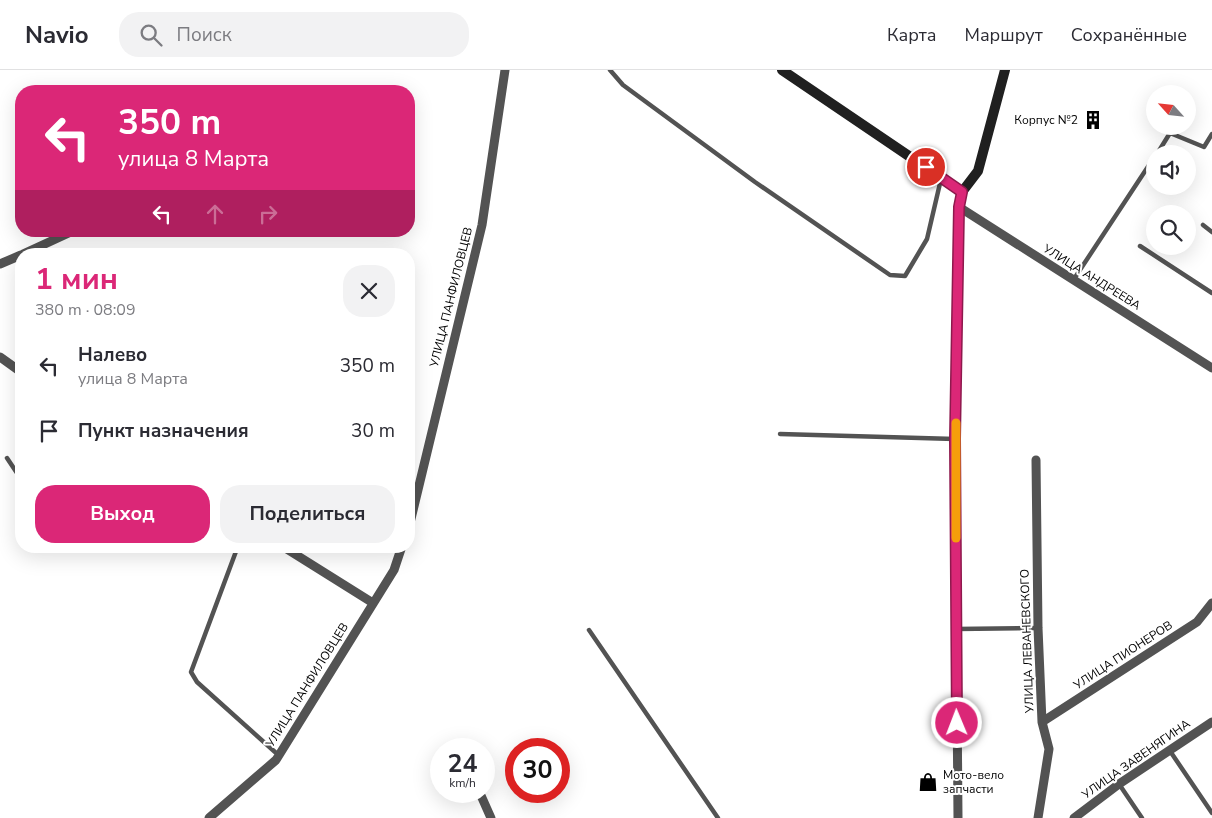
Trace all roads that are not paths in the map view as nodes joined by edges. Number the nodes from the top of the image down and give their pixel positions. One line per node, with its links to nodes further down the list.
1 (505, 70): 28 (street, УЛИЦА ПАНФИЛОВЦЕВ)
2 (610, 70): 8 (lane)
3 (782, 70): 8 (main road)
4 (1005, 70): 9 (main road)
5 (1212, 134): 6 (lane)
6 (1162, 145)
7 (1146, 170): 18 (lane)
8 (942, 178): 9 (main road)
9 (962, 192): 10 (main road)
10 (959, 207): 18 (street, УЛИЦА АНДРЕЕВА); 24 (street)
11 (1203, 225): 12 (lane)
12 (1212, 232)
13 (60, 237): 15 (street)
14 (1140, 246): 19 (lane)
15 (35, 248)
16 (15, 257): 17 (street)
17 (0, 264)
18 (1074, 279): 22 (street, УЛИЦА АНДРЕЕВА)
19 (1212, 293)
20 (0, 358): 21 (street)
21 (15, 368)
22 (1212, 368)
23 (780, 434): 24 (lane)
24 (955, 439): 35 (street)
25 (6, 458): 27 (lane)
26 (1036, 460): 34 (street, УЛИЦА ЛЕВАНЕВСКОГО)
27 (15, 471)
28 (415, 501)
29 (235, 553): 40 (lane)
30 (293, 553): 32 (street)
31 (400, 553): 32 (street, УЛИЦА ПАНФИЛОВЦЕВ)
32 (373, 603): 44 (street, УЛИЦА ПАНФИЛОВЦЕВ)
33 (1212, 603): 37 (street, УЛИЦА ПИОНЕРОВ)
34 (1038, 628): 35 (lane); 37 (street, УЛИЦА ЛЕВАНЕВСКОГО)
35 (956, 629): 47 (street)
36 (589, 630): 46 (lane)
37 (1042, 722): 48 (street, УЛИЦА ЛЕВАНЕВСКОГО)
38 (1212, 722): 39 (street, УЛИЦА ЗАВЕНЯГИНА)
39 (1169, 750): 41 (street, УЛИЦА ЗАВЕНЯГИНА); 43 (lane)
40 (275, 752)
41 (1119, 784): 49 (street, УЛИЦА ЗАВЕНЯГИНА); 50 (lane)
42 (484, 803): 45 (street)
43 (1212, 813)
44 (209, 818)
45 (491, 818)
46 (718, 818)
47 (958, 818)
48 (1038, 818)
49 (1074, 818)
50 (1142, 818)

